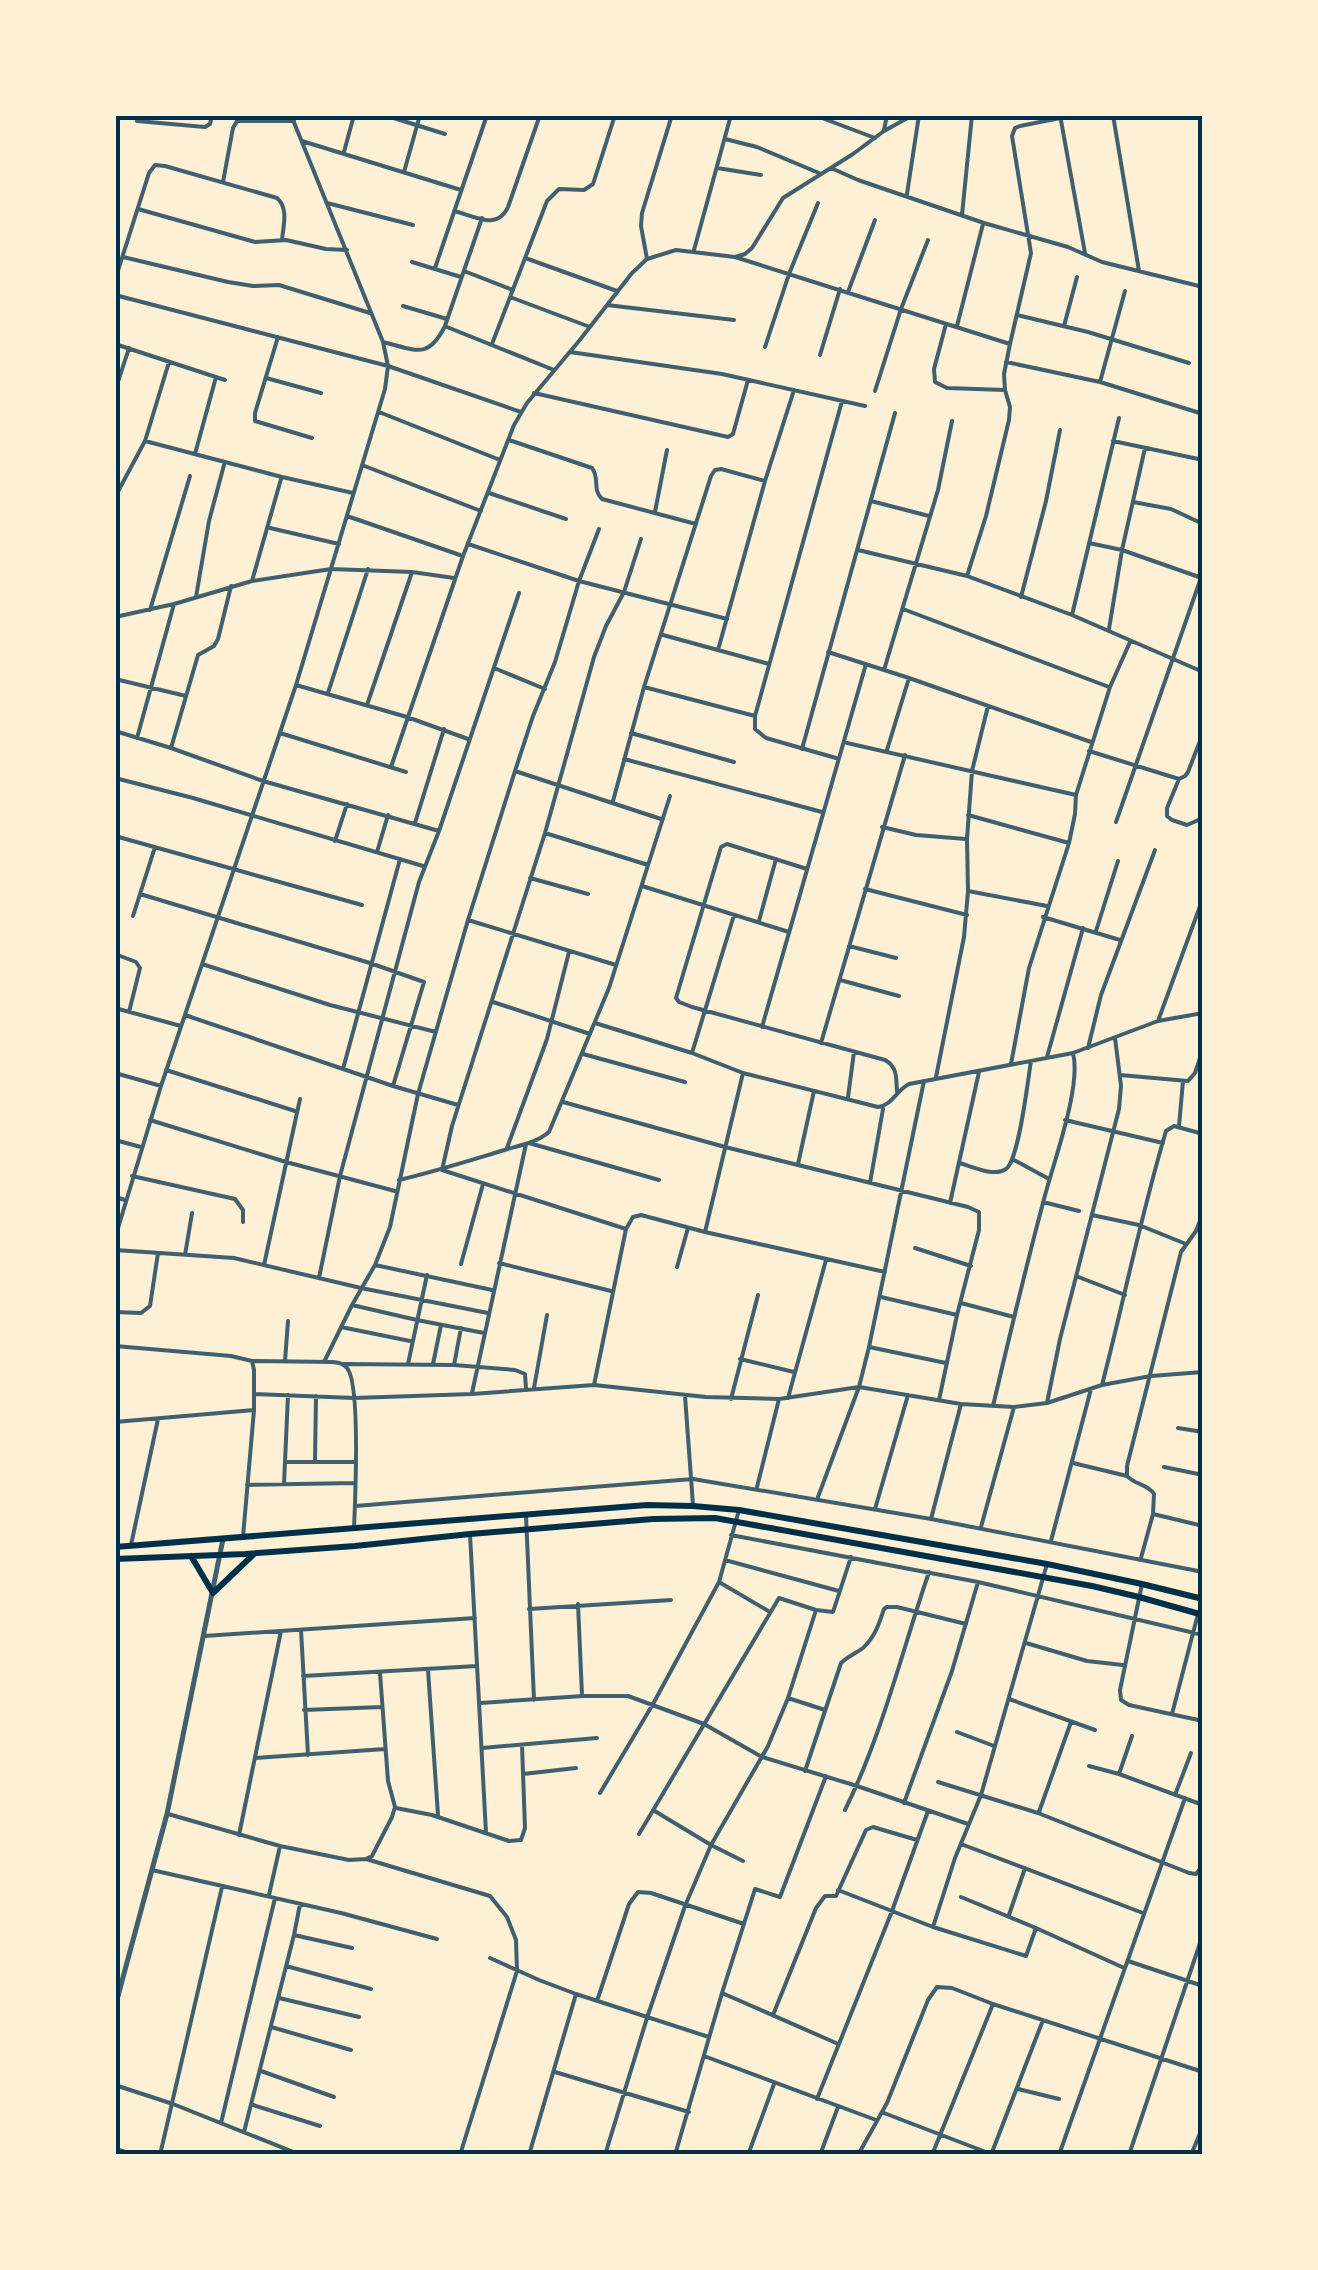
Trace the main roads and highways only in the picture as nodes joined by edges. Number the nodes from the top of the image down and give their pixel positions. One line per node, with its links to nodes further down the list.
1 (115, 1546): 5 (main road)
2 (255, 1553): 3 (main road); 3 (main road); 6 (main road)
3 (191, 1556): 4 (main road)
4 (115, 1559)
5 (1203, 1599)
6 (1200, 1614)

